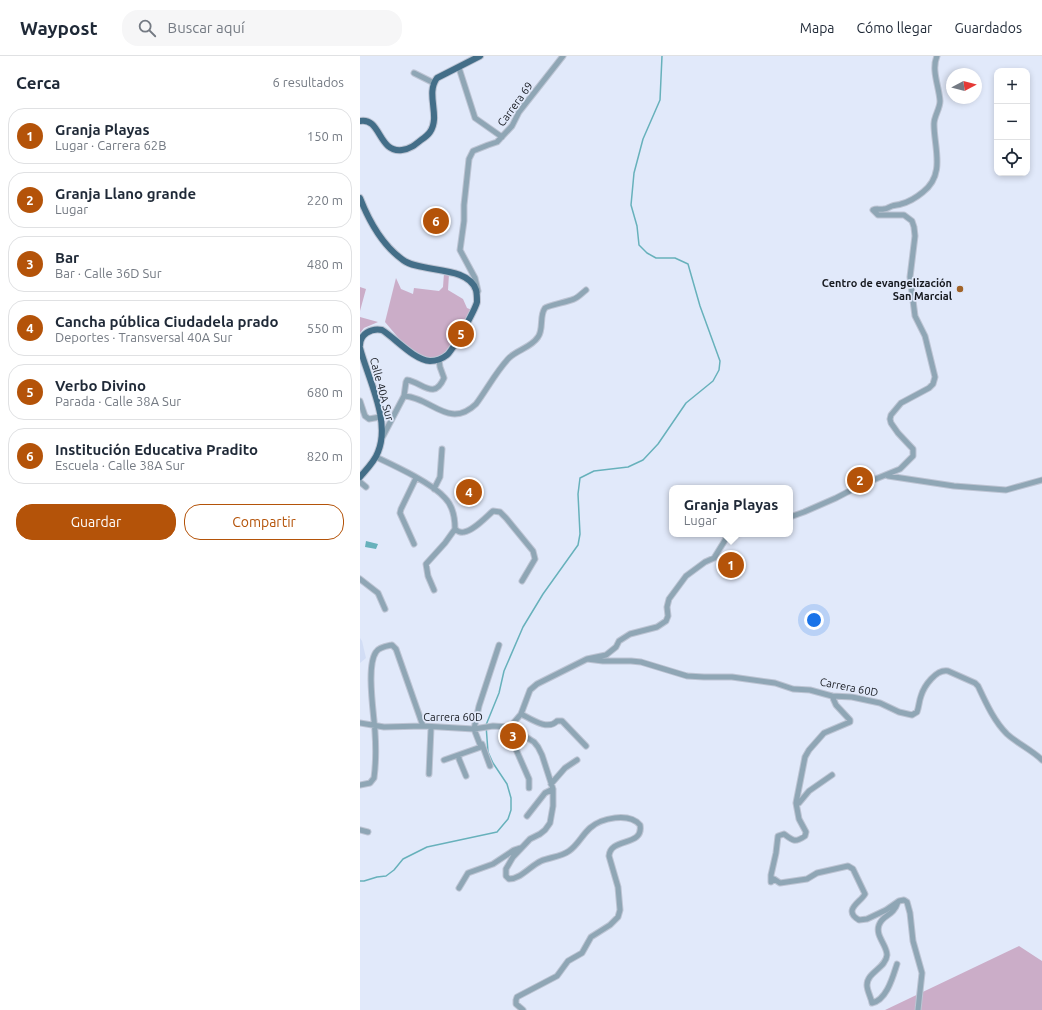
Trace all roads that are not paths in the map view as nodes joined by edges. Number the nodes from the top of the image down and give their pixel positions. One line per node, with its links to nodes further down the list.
1 (480, 56): 4 (main road)
2 (563, 56): 8 (street, Carrera 69)
3 (937, 56): 21 (street)
4 (459, 68): 6 (main road); 8 (street)
5 (414, 74): 6 (street)
6 (434, 83): 7 (main road)
7 (360, 121)
8 (502, 136): 11 (street, Carrera 69)
9 (360, 198): 11 (main road)
10 (586, 290): 15 (street)
11 (477, 296): 14 (main road)
12 (360, 345): 14 (main road, Calle 40A Sur)
13 (360, 348): 17 (main road, Calle 40A Sur)
14 (439, 360): 15 (street)
15 (404, 396): 18 (street)
16 (360, 401): 17 (street)
17 (380, 417): 18 (main road, Calle 40A Sur)
18 (383, 436): 20 (main road)
19 (442, 449): 27 (street)
20 (376, 457): 22 (main road); 23 (street)
21 (887, 476): 24 (street); 28 (street)
22 (360, 477)
23 (416, 478): 27 (street); 31 (street)
24 (1042, 480)
25 (360, 482): 26 (street)
26 (366, 487)
27 (434, 489): 29 (street)
28 (793, 515)
29 (455, 529): 33 (street); 34 (street)
30 (727, 537): 37 (street)
31 (414, 544)
32 (360, 579): 35 (street)
33 (522, 581)
34 (434, 590)
35 (385, 609)
36 (499, 645): 45 (street)
37 (587, 659): 38 (street, Carrera 60D); 39 (street)
38 (832, 696): 50 (street, Carrera 60D); 58 (street)
39 (521, 714): 43 (street); 46 (street)
40 (360, 723): 41 (street, Carrera 60D)
41 (374, 724): 42 (street, Carrera 60D); 42 (street); 55 (street)
42 (423, 726): 44 (street, Carrera 60D)
43 (510, 727): 45 (street, Carrera 60D); 56 (street); 57 (street)
44 (431, 728): 45 (street, Carrera 60D); 52 (street)
45 (476, 729): 47 (street); 51 (street)
46 (586, 746)
47 (459, 755): 48 (street); 54 (street)
48 (444, 760)
49 (577, 760): 56 (street)
50 (1042, 760)
51 (490, 766)
52 (429, 774)
53 (832, 775): 58 (street)
54 (466, 776)
55 (360, 785)
56 (552, 787): 59 (street); 62 (street)
57 (529, 788)
58 (796, 803): 64 (street)
59 (527, 816)
60 (360, 830): 61 (street)
61 (368, 832)
62 (521, 848): 63 (street); 66 (street)
63 (459, 888)
64 (899, 902): 65 (street); 67 (street)
65 (898, 964)
66 (523, 1010)
67 (918, 1010)

